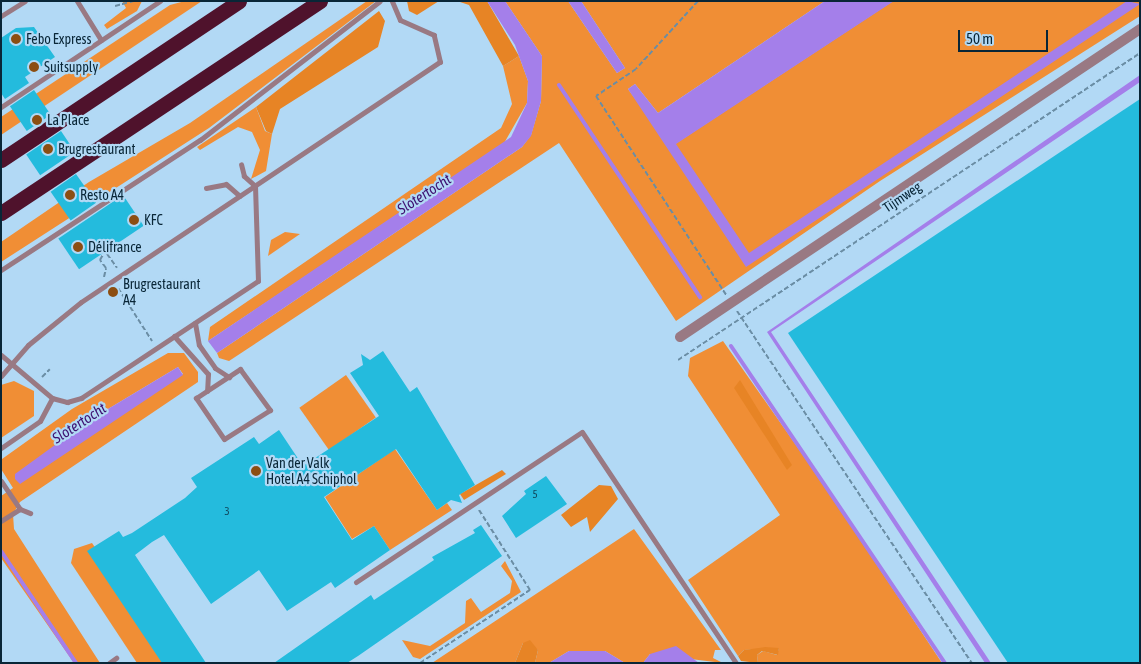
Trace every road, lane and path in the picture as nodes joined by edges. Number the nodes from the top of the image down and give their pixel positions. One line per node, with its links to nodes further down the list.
1 (25, 1): 11 (lane)
2 (77, 1): 13 (lane)
3 (134, 1): 10 (path)
4 (160, 1): 13 (lane)
5 (239, 1): 16 (highway)
6 (320, 1): 21 (highway)
7 (380, 1): 23 (lane)
8 (392, 1): 18 (lane)
9 (698, 1): 25 (path)
10 (116, 6)
11 (1, 16)
12 (1140, 29): 25 (street, Tijmweg)
13 (101, 40): 15 (lane)
14 (1140, 53): 26 (path, Tijmweg)
15 (1, 107)
16 (1, 160)
17 (241, 164): 18 (lane)
18 (255, 186): 20 (lane); 27 (lane)
19 (206, 188): 20 (lane)
20 (240, 196): 24 (lane)
21 (1, 213)
22 (111, 260): 24 (path)
23 (1, 270)
24 (112, 283): 30 (path); 33 (lane)
25 (731, 303): 26 (path); 29 (street, Tijmweg)
26 (743, 320): 32 (path, Tijmweg); 51 (path)
27 (195, 323): 28 (lane); 36 (lane)
28 (174, 336): 30 (lane); 38 (lane)
29 (680, 337)
30 (158, 348): 39 (lane)
31 (1, 355): 33 (lane)
32 (678, 360)
33 (11, 365): 35 (lane); 37 (lane)
34 (50, 369): 37 (path)
35 (1, 376)
36 (229, 377): 38 (lane); 38 (lane)
37 (35, 384): 39 (lane)
38 (207, 390)
39 (52, 398): 40 (lane)
40 (1, 448)
41 (1, 481): 43 (lane)
42 (474, 502): 46 (lane); 49 (path); 50 (lane)
43 (20, 509): 44 (lane); 45 (lane)
44 (30, 513)
45 (1, 521)
46 (356, 582)
47 (116, 658): 48 (lane)
48 (109, 663)
49 (420, 663)
50 (736, 663)
51 (972, 663)

